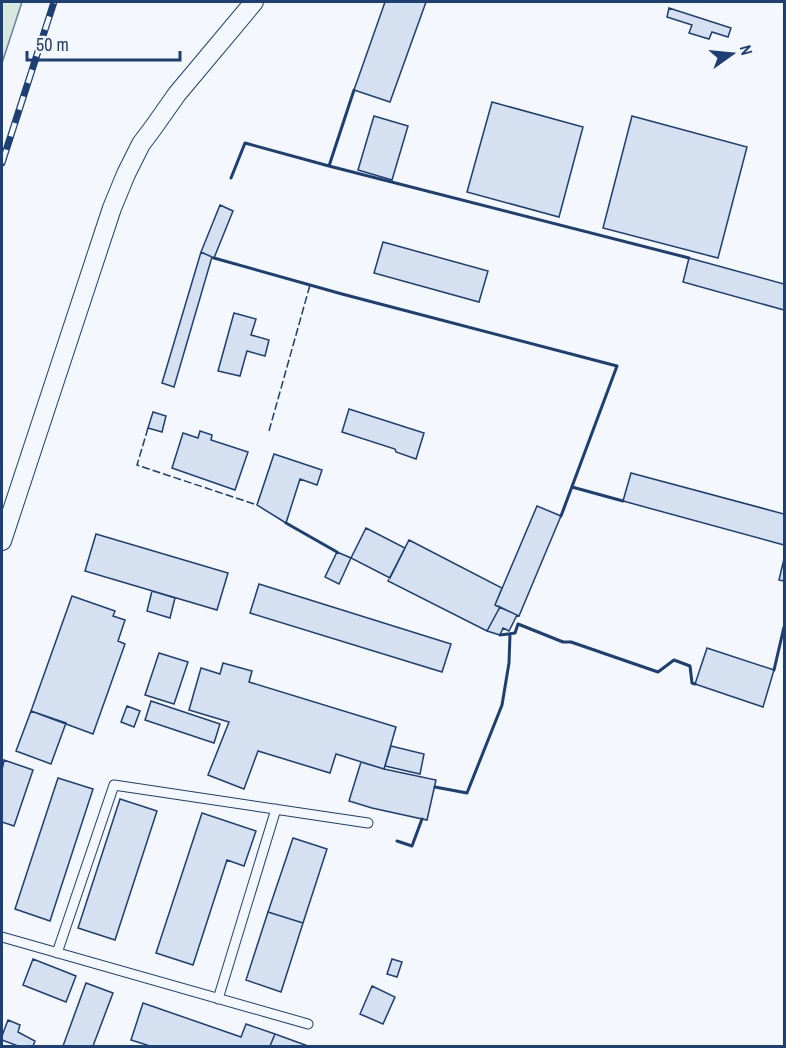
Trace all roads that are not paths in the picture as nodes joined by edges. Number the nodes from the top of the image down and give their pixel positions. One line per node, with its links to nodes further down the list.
1 (254, 2): 2 (street)
2 (2, 541)
3 (276, 809): 4 (lane); 6 (lane); 7 (lane)
4 (368, 823)
5 (2, 937): 6 (lane)
6 (57, 953): 7 (lane)
7 (218, 999): 8 (lane)
8 (308, 1024)

